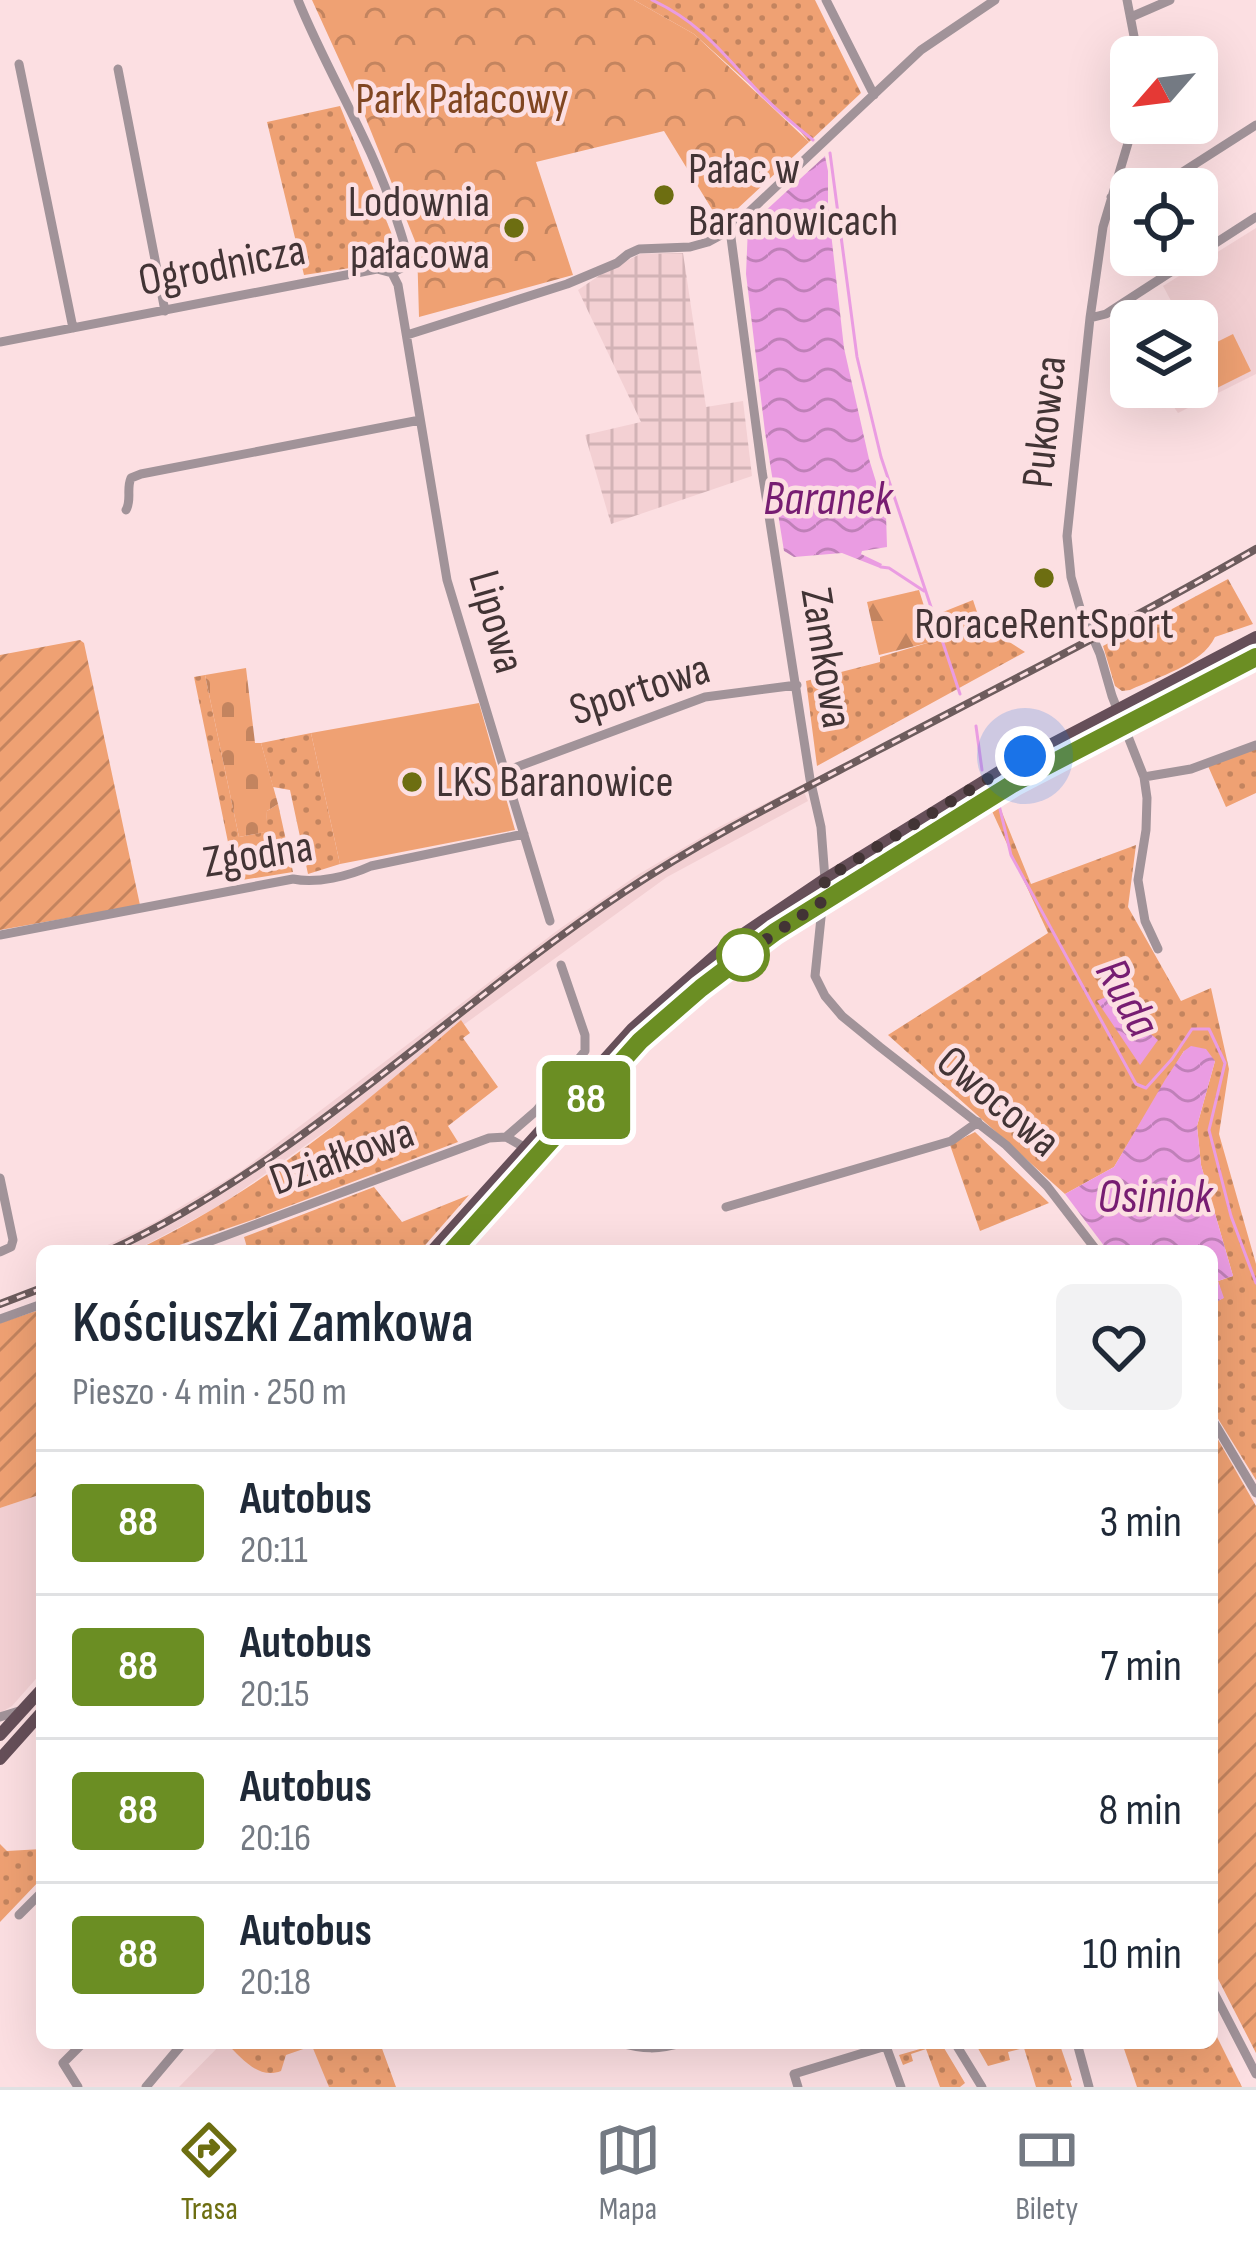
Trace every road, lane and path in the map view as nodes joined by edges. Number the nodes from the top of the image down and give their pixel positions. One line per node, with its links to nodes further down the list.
1 (298, 0): 17 (street)
2 (995, 0): 10 (street)
3 (1127, 0): 6 (street)
4 (1170, 0): 6 (street)
5 (829, 1): 10 (street)
6 (1130, 17): 7 (street)
7 (1134, 36)
8 (19, 64): 21 (street)
9 (118, 69): 19 (street)
10 (874, 94): 15 (street)
11 (1256, 125): 12 (street)
12 (1189, 168)
13 (1110, 201): 20 (street, Pukowca)
14 (1256, 217): 16 (street)
15 (730, 230): 22 (street); 28 (street, Zamkowa)
16 (1218, 241)
17 (392, 273): 19 (street, Ogrodnicza); 22 (street)
18 (1165, 276): 20 (street)
19 (165, 311): 21 (street, Ogrodnicza)
20 (1090, 319): 29 (street, Pukowca)
21 (73, 328): 23 (street, Ogrodnicza)
22 (406, 335): 24 (street, Lipowa)
23 (0, 342)
24 (420, 420): 25 (street); 32 (street, Lipowa)
25 (126, 510)
26 (1256, 637): 29 (main road)
27 (1256, 657): 30 (main road)
28 (797, 685): 32 (street, Sportowa); 35 (street, Zamkowa)
29 (1117, 708): 30 (street, Pukowca); 35 (main road)
30 (1125, 724): 33 (street, Pukowca); 36 (main road)
31 (1256, 745): 33 (street)
32 (506, 771): 34 (street, Lipowa)
33 (1144, 777): 39 (street, Pukowca)
34 (524, 833): 37 (street, Lipowa); 38 (street, Zgodna)
35 (825, 879): 36 (street, Zamkowa); 44 (main road)
36 (823, 901): 41 (street, Zamkowa); 49 (main road)
37 (550, 921)
38 (0, 934)
39 (1158, 949)
40 (562, 965): 43 (street)
41 (842, 1016): 42 (street, Owocowa)
42 (978, 1122): 46 (street); 50 (street, Owocowa)
43 (506, 1137): 44 (street); 47 (street, Działkowa)
44 (524, 1147): 48 (main road)
45 (0, 1178): 51 (street)
46 (726, 1207)
47 (200, 1245)
48 (437, 1245)
49 (457, 1245)
50 (1092, 1245)
51 (0, 1252)
52 (36, 1306): 53 (street)
53 (0, 1319)
54 (1218, 1430): 55 (street)
55 (1256, 1493)
56 (36, 1696): 57 (main road)
57 (24, 1709): 58 (street); 60 (main road)
58 (0, 1717)
59 (36, 1719): 61 (main road)
60 (0, 1735)
61 (0, 1759)
62 (36, 1898): 63 (street)
63 (19, 1915)
64 (1218, 2001): 71 (street)
65 (77, 2049): 72 (street)
66 (178, 2049): 73 (street)
67 (875, 2049): 74 (street)
68 (892, 2049): 75 (street)
69 (959, 2049): 76 (street)
70 (1079, 2049): 77 (street)
71 (1256, 2074)
72 (77, 2087)
73 (146, 2087)
74 (798, 2087)
75 (900, 2087)
76 (982, 2087)
77 (1089, 2087)

